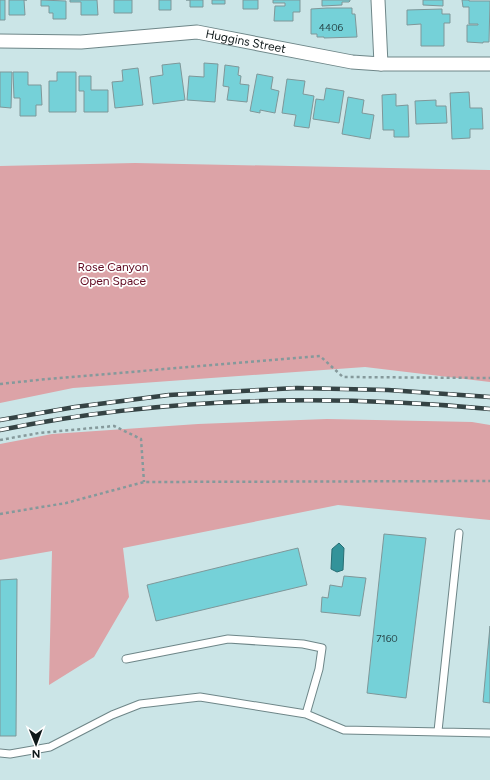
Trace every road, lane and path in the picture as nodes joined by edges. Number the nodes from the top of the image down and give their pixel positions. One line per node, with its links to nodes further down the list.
1 (378, 0): 3 (street)
2 (0, 41): 3 (street, Huggins Street)
3 (381, 64): 4 (street, Huggins Street)
4 (490, 64)
5 (490, 378): 6 (path)
6 (0, 384)
7 (0, 440): 9 (path)
8 (490, 481): 9 (path)
9 (144, 482): 10 (path)
10 (0, 514)
11 (459, 533): 14 (lane)
12 (126, 659): 13 (lane)
13 (306, 714): 14 (lane); 16 (lane)
14 (438, 731): 15 (lane)
15 (490, 733)
16 (0, 753)

